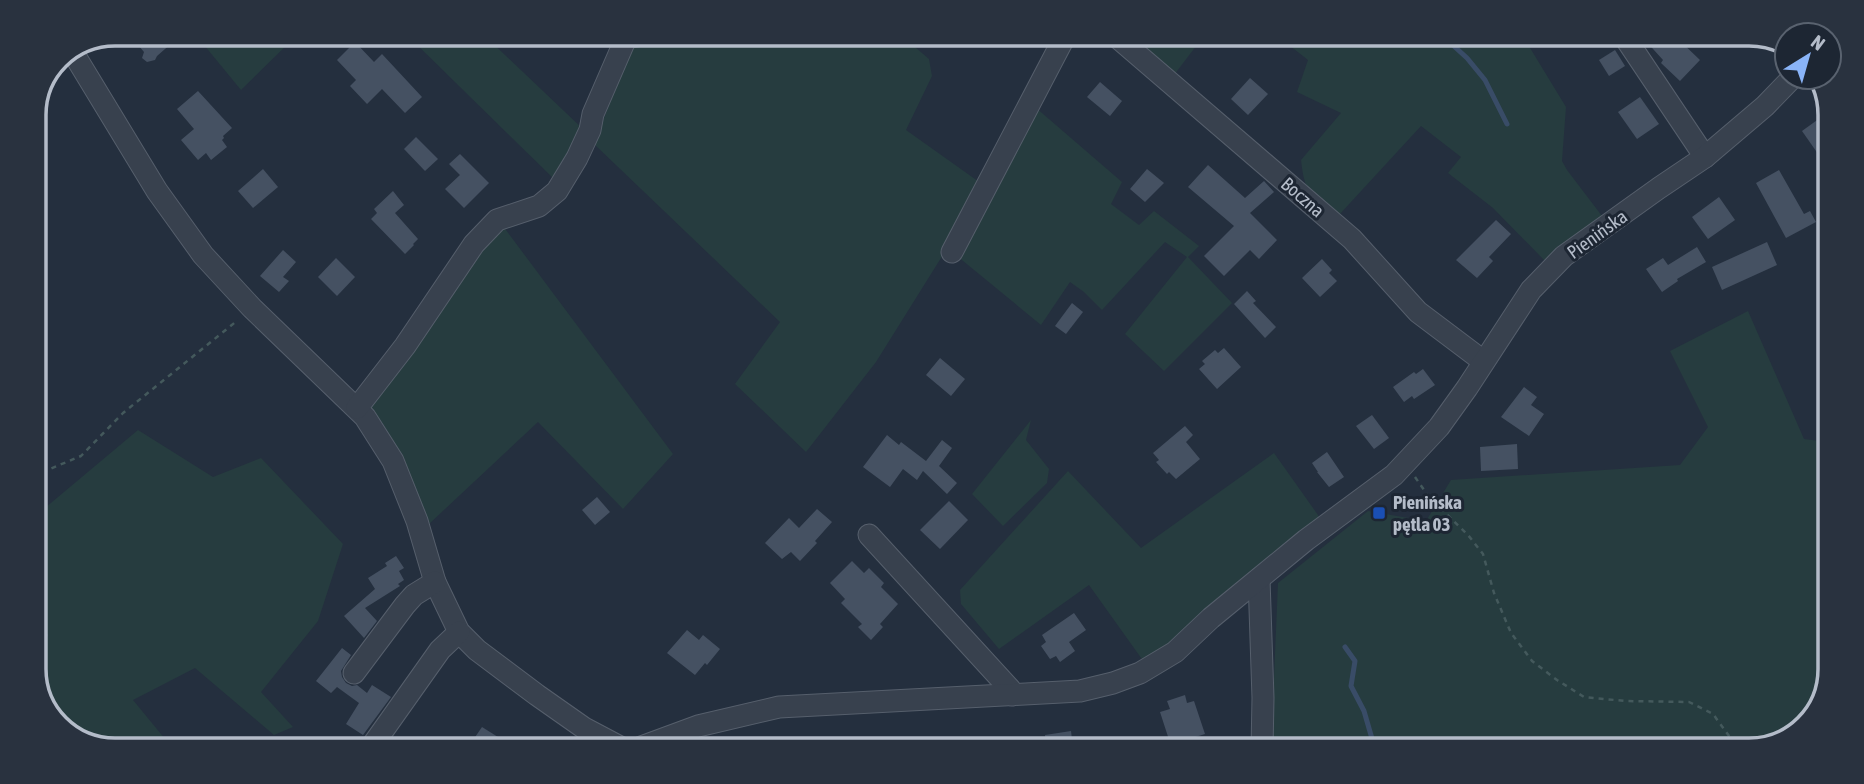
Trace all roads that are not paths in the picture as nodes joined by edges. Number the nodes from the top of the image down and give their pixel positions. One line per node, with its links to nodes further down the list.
1 (623, 45): 10 (street)
2 (1062, 45): 8 (street)
3 (1126, 45): 9 (street, Boczna)
4 (1630, 45): 7 (street)
5 (76, 57): 10 (street)
6 (1779, 91): 7 (street, Pienińska)
7 (1705, 157): 9 (street, Pienińska)
8 (952, 252)
9 (1483, 361): 12 (street, Pienińska)
10 (357, 408): 13 (street)
11 (869, 535): 16 (street)
12 (1259, 579): 16 (street, Pienińska); 20 (street)
13 (435, 582): 14 (street); 15 (street)
14 (459, 632): 17 (street); 18 (street)
15 (354, 673)
16 (1012, 695): 19 (street, Pienińska)
17 (378, 738)
18 (603, 738)
19 (665, 738)
20 (1262, 738)

